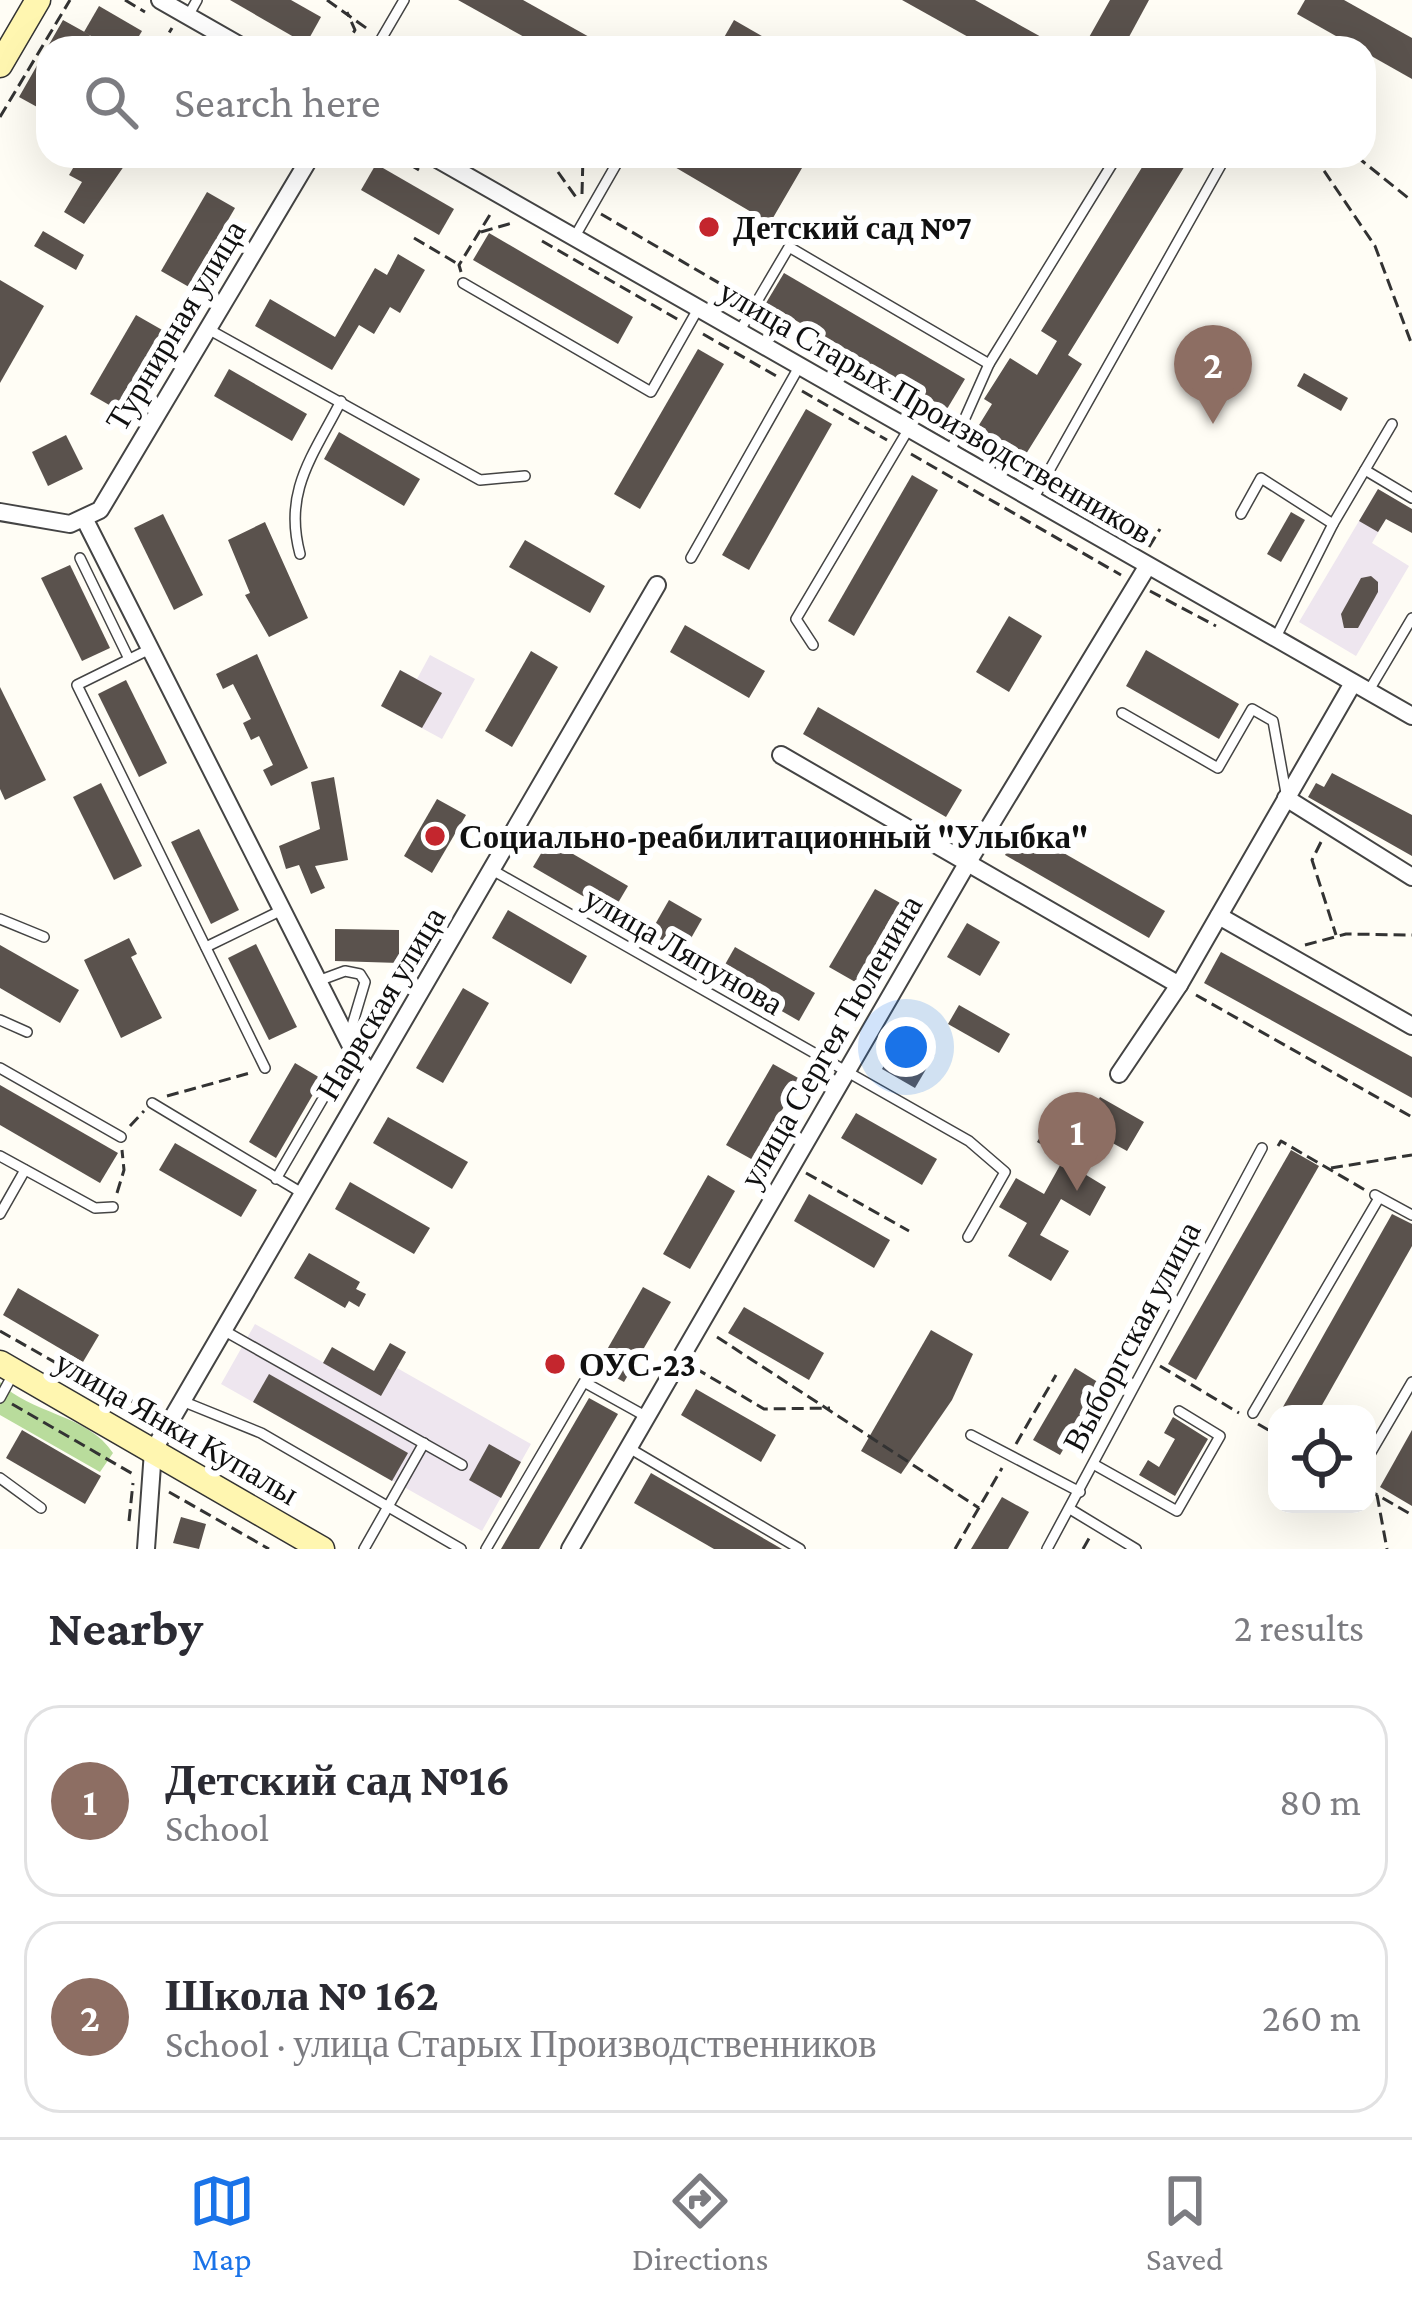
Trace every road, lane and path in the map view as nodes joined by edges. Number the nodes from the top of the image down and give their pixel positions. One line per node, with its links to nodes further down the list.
1 (38, 0): 14 (street)
2 (70, 0): 8 (path)
3 (160, 0): 7 (street)
4 (327, 0): 6 (path)
5 (404, 0): 12 (lane)
6 (346, 11): 10 (path); 11 (path)
7 (186, 14): 9 (street)
8 (48, 36)
9 (224, 36)
10 (351, 36)
11 (370, 36)
12 (383, 36)
13 (36, 57): 15 (path)
14 (0, 65)
15 (0, 117)
16 (304, 168): 36 (street, Турнирная улица)
17 (453, 168): 31 (street, улица Старых Производственников)
18 (584, 168): 26 (path)
19 (612, 168): 26 (lane)
20 (1110, 168): 39 (lane)
21 (1219, 168): 48 (lane)
22 (1322, 168): 38 (path)
23 (1371, 168): 25 (path)
24 (558, 172): 26 (path)
25 (1412, 201)
26 (586, 205): 31 (lane); 34 (path)
27 (491, 211): 29 (path)
28 (512, 223): 29 (path)
29 (479, 232): 32 (path)
30 (414, 238): 32 (path)
31 (574, 238): 35 (street, улица Старых Производственников)
32 (460, 265): 33 (path)
33 (463, 283): 35 (lane)
34 (754, 307): 37 (lane); 39 (lane); 44 (path)
35 (698, 309): 37 (street, улица Старых Производственников)
36 (208, 329): 41 (lane); 52 (street, Турнирная улица)
37 (739, 332): 40 (street, улица Старых Производственников)
38 (1412, 345)
39 (988, 364): 44 (lane)
40 (799, 367): 43 (street, улица Старых Производственников); 56 (lane)
41 (341, 401): 47 (lane); 54 (lane)
42 (1392, 424): 46 (lane)
43 (908, 430): 45 (street, улица Старых Производственников); 61 (lane)
44 (959, 431): 45 (lane); 48 (path)
45 (949, 454): 48 (street, улица Старых Производственников)
46 (1365, 470): 49 (lane); 53 (lane)
47 (525, 476)
48 (1036, 494): 57 (street, улица Старых Производственников)
49 (1412, 498)
50 (0, 512): 52 (street)
51 (1241, 514): 53 (lane)
52 (85, 520): 62 (street)
53 (1333, 524): 60 (lane)
54 (299, 554)
55 (80, 558): 63 (lane)
56 (691, 558)
57 (1148, 567): 60 (street, улица Старых Производственников); 70 (street, улица Сергея Тюленина)
58 (658, 585): 71 (street, Нарвская улица)
59 (1412, 618): 64 (lane)
60 (1275, 639): 64 (street, улица Старых Производственников)
61 (813, 645)
62 (150, 649): 63 (lane); 73 (street)
63 (130, 659): 79 (lane)
64 (1360, 687): 66 (street, улица Старых Производственников); 68 (street)
65 (1122, 712): 68 (lane)
66 (1412, 716)
67 (781, 754): 70 (street)
68 (1286, 798): 69 (street); 74 (street)
69 (1329, 825): 72 (street); 78 (path)
70 (968, 862): 82 (street); 91 (street, улица Сергея Тюленина)
71 (494, 871): 89 (street, Нарвская улица); 91 (lane, улица Ляпунова)
72 (1412, 877)
73 (282, 910): 79 (lane); 81 (street)
74 (1219, 916): 80 (street); 82 (street)
75 (0, 919): 77 (lane)
76 (1412, 935): 78 (path)
77 (44, 937)
78 (1336, 937): 80 (path)
79 (206, 947): 88 (lane)
80 (1280, 951): 84 (street)
81 (318, 981): 86 (street); 86 (lane)
82 (1179, 986): 90 (street); 93 (path)
83 (0, 1020): 85 (lane)
84 (1412, 1026)
85 (27, 1032)
86 (351, 1046): 89 (street); 102 (lane)
87 (0, 1068): 94 (lane)
88 (265, 1068)
89 (370, 1074): 103 (street, Нарвская улица)
90 (1119, 1074)
91 (846, 1076): 99 (street, улица Сергея Тюленина); 109 (lane, улица Ляпунова)
92 (152, 1103): 102 (lane)
93 (1412, 1117)
94 (121, 1137)
95 (1281, 1141): 100 (path)
96 (1262, 1148): 130 (lane, Выборгская улица)
97 (1412, 1155): 100 (path)
98 (0, 1156): 101 (lane)
99 (794, 1166): 108 (path); 110 (street, улица Сергея Тюленина)
100 (1329, 1169): 104 (path)
101 (25, 1170): 105 (lane); 106 (lane)
102 (276, 1179): 103 (lane)
103 (302, 1192): 112 (street, Нарвская улица)
104 (1377, 1197): 107 (lane); 121 (lane)
105 (113, 1207)
106 (0, 1214)
107 (1412, 1215)
108 (909, 1231)
109 (968, 1237)
110 (700, 1326): 113 (street, улица Сергея Тюленина); 118 (path)
111 (0, 1330): 119 (path)
112 (223, 1330): 119 (street, Нарвская улица); 125 (lane)
113 (680, 1359): 118 (path); 122 (street, улица Сергея Тюленина)
114 (1154, 1363): 123 (path)
115 (8, 1367): 117 (lane); 128 (street, улица Янки Купалы)
116 (1412, 1382): 126 (lane)
117 (0, 1398)
118 (832, 1408): 136 (path)
119 (177, 1410): 128 (street, Нарвская улица); 134 (lane)
120 (1179, 1411): 130 (lane)
121 (1253, 1413)
122 (647, 1417): 127 (street, улица Сергея Тюленина); 143 (lane)
123 (1268, 1430)
124 (971, 1435): 132 (lane)
125 (424, 1443): 129 (lane); 134 (lane)
126 (1376, 1444)
127 (629, 1448): 144 (street, улица Сергея Тюленина); 145 (lane)
128 (153, 1451): 139 (street); 140 (street, улица Янки Купалы)
129 (462, 1465)
130 (1095, 1465): 132 (lane, Выборгская улица)
131 (0, 1478): 135 (lane)
132 (1080, 1492): 137 (lane, Выборгская улица)
133 (1377, 1495): 138 (path); 148 (path)
134 (388, 1506): 141 (lane); 142 (lane)
135 (41, 1508)
136 (979, 1508)
137 (1070, 1509): 146 (lane, Выборгская улица); 147 (lane)
138 (1412, 1516)
139 (146, 1549)
140 (322, 1549)
141 (364, 1549)
142 (461, 1549)
143 (486, 1549)
144 (570, 1549)
145 (800, 1549)
146 (1047, 1549)
147 (1136, 1549)
148 (1387, 1549)

